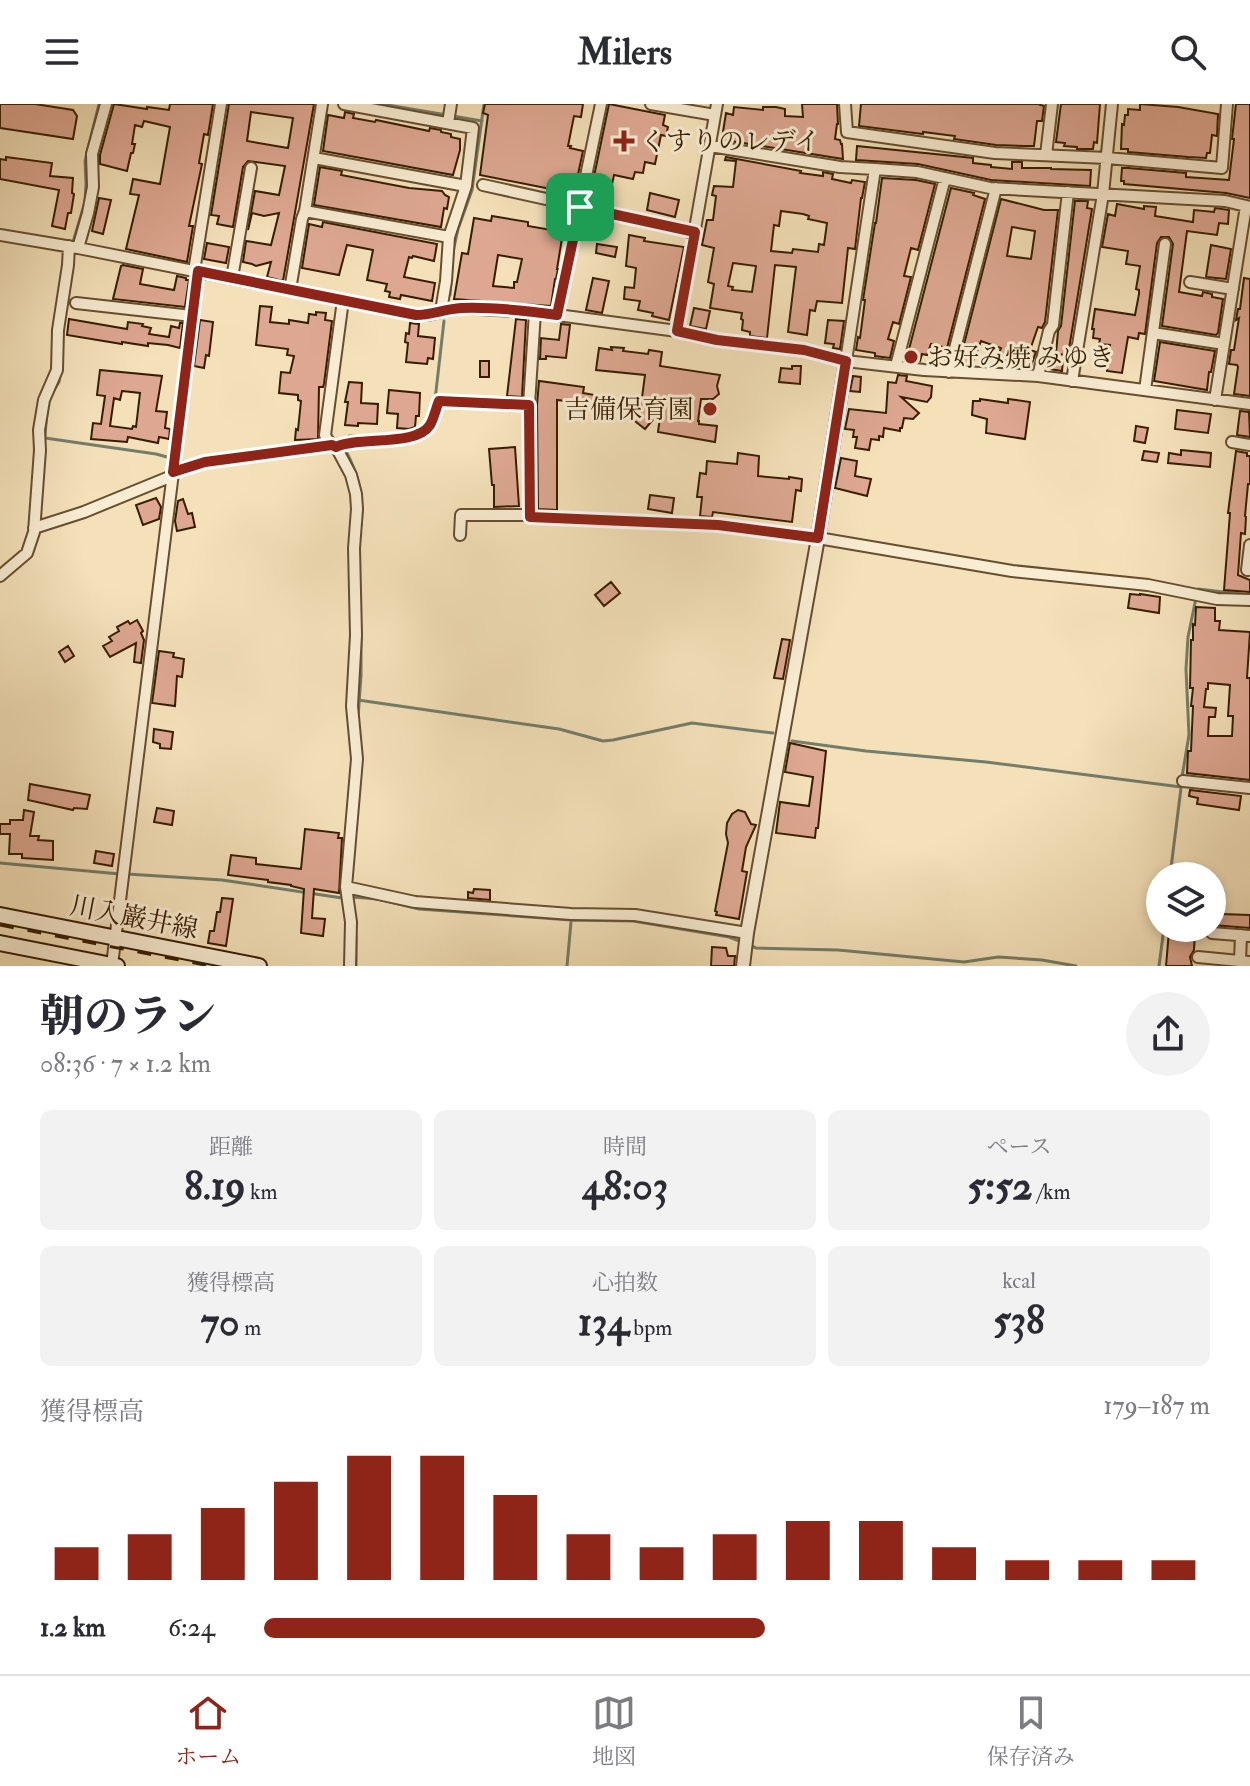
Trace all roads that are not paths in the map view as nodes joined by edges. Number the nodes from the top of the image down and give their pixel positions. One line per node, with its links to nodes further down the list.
1 (106, 104): 33 (street)
2 (221, 104): 34 (street)
3 (322, 104): 16 (street)
4 (344, 104): 11 (street)
5 (601, 104): 26 (street)
6 (651, 104): 12 (street)
7 (845, 104): 15 (street)
8 (1052, 104): 15 (street)
9 (1112, 104): 17 (street)
10 (1225, 104): 17 (street)
11 (395, 109): 13 (street)
12 (716, 109): 14 (street)
13 (449, 115): 22 (street)
14 (710, 146): 19 (street); 29 (street)
15 (1046, 155): 17 (street)
16 (314, 158): 22 (street); 28 (street)
17 (1107, 158): 25 (street)
18 (251, 168): 35 (street)
19 (875, 169): 20 (street); 48 (street)
20 (945, 178): 23 (street); 49 (street)
21 (483, 185): 26 (street)
22 (466, 186): 31 (street)
23 (996, 188): 24 (street); 50 (street)
24 (1068, 192): 25 (street); 51 (street)
25 (1103, 194): 27 (street); 52 (street)
26 (580, 207): 29 (street); 43 (street)
27 (1248, 207): 37 (street)
28 (305, 211): 31 (street); 38 (street)
29 (695, 232): 45 (street)
30 (0, 235): 33 (street)
31 (449, 237): 41 (street)
32 (1165, 244): 46 (street)
33 (73, 247): 34 (street); 62 (street)
34 (196, 271): 35 (street); 44 (street)
35 (232, 278): 38 (street)
36 (1190, 282): 37 (street)
37 (1233, 289): 47 (street)
38 (290, 290): 39 (street)
39 (343, 300): 41 (street); 58 (street)
40 (76, 303): 44 (street)
41 (441, 311): 42 (street)
42 (535, 312): 43 (street); 56 (street)
43 (557, 315): 45 (street)
44 (192, 316): 60 (street)
45 (677, 331): 48 (street)
46 (1153, 333): 47 (street); 53 (street)
47 (1224, 344): 54 (street)
48 (846, 361): 49 (street); 64 (street)
49 (896, 366): 50 (street)
50 (949, 372): 51 (street)
51 (1038, 376): 52 (street)
52 (1072, 381): 53 (street)
53 (1145, 390): 54 (street)
54 (1215, 400): 55 (street)
55 (1250, 404)
56 (529, 405): 58 (street); 61 (street)
57 (1232, 442): 59 (street)
58 (335, 444): 60 (street); 71 (street)
59 (1250, 445)
60 (173, 466): 62 (street); 75 (street)
61 (530, 515): 63 (street); 64 (street)
62 (37, 527): 67 (street)
63 (460, 535)
64 (818, 538): 68 (street); 76 (street)
65 (1250, 545): 66 (street)
66 (1250, 570)
67 (0, 576)
68 (1250, 600)
69 (1183, 781): 70 (street)
70 (1250, 788)
71 (349, 892): 76 (street); 82 (street)
72 (0, 915): 75 (main road, 川入巌井線)
73 (1226, 934): 74 (street)
74 (1246, 935): 79 (street)
75 (116, 938): 80 (street); 81 (main road, 川入巌井線)
76 (746, 940): 83 (street)
77 (0, 943): 80 (main road, 川入巌井線)
78 (1198, 957): 79 (street)
79 (1245, 961)
80 (114, 966)
81 (259, 966)
82 (350, 966)
83 (743, 966)

